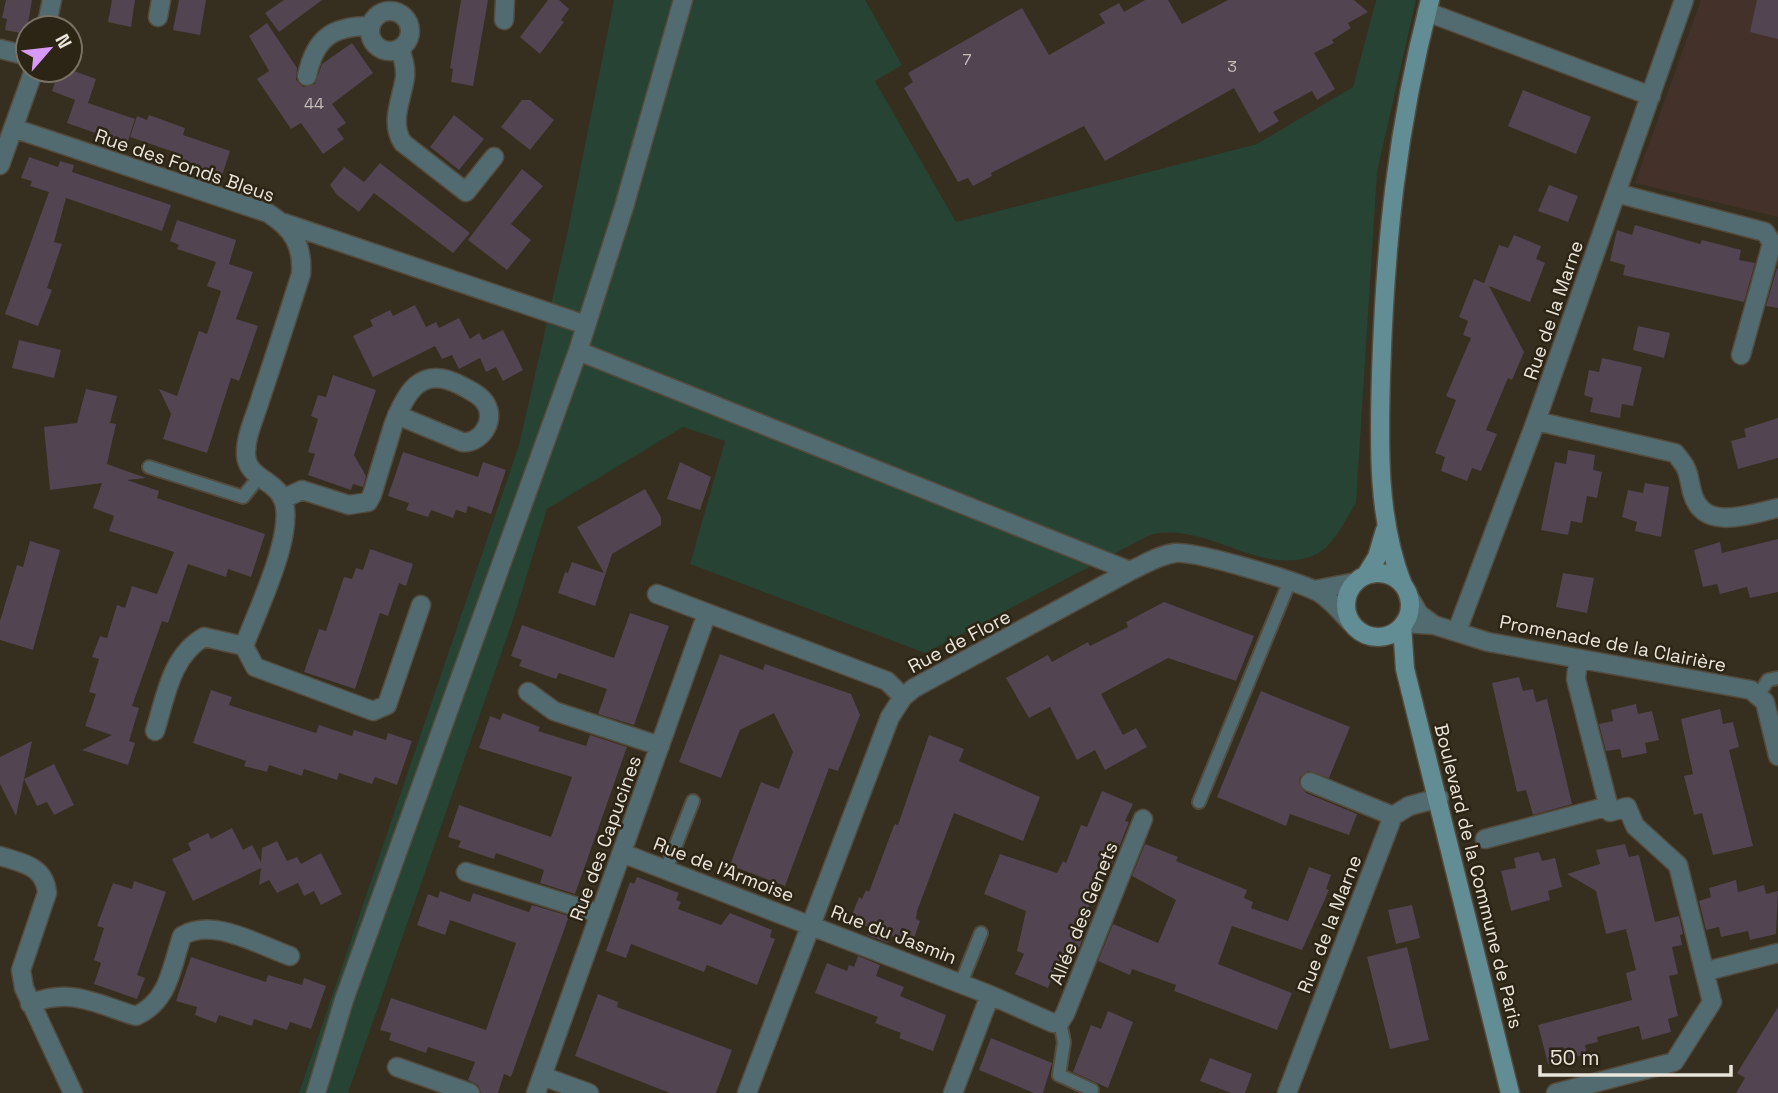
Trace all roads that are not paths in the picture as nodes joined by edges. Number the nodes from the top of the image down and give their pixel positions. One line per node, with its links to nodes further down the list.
1 (505, 0): 6 (street)
2 (683, 0): 17 (street)
3 (1684, 0): 11 (street, Rue de la Marne)
4 (400, 6): 7 (street); 8 (street)
5 (1428, 6): 11 (street); 26 (street)
6 (504, 20)
7 (370, 26): 8 (street); 9 (street)
8 (400, 48): 13 (street)
9 (307, 76)
10 (29, 84): 12 (street)
11 (1651, 96): 15 (street, Rue de la Marne)
12 (13, 128): 14 (street); 16 (street, Rue des Fonds Bleus)
13 (494, 157)
14 (0, 165)
15 (1616, 193): 19 (street); 21 (street, Rue de la Marne)
16 (284, 223): 17 (street); 23 (street, Rue des Fonds Bleus)
17 (586, 325): 18 (street)
18 (578, 351): 27 (street); 76 (street)
19 (1741, 355)
20 (397, 415): 20 (street); 24 (street)
21 (1536, 421): 25 (street); 38 (street, Rue de la Marne)
22 (149, 467): 23 (lane)
23 (259, 477): 24 (street, Rue des Fonds Bleus)
24 (282, 499): 40 (street)
25 (1778, 508)
26 (1387, 523): 28 (street); 31 (street)
27 (1130, 571): 29 (street, Rue de Flore); 46 (street, Rue de Flore)
28 (1361, 579): 30 (street, Rue de Flore); 31 (street); 35 (street)
29 (1289, 583): 30 (street, Rue de Flore); 53 (lane)
30 (1314, 590): 35 (street, Rue de Flore)
31 (1406, 590): 36 (street); 37 (street)
32 (657, 594): 34 (street)
33 (421, 605): 40 (street)
34 (715, 616): 46 (street); 48 (street, Rue des Capucines)
35 (1351, 622): 39 (street)
36 (1403, 624): 37 (street, Promenade de la Clairière); 39 (street); 42 (street, Boulevard de la Commune de Paris)
37 (1434, 625): 38 (street, Promenade de la Clairière)
38 (1457, 631): 41 (street, Promenade de la Clairière)
39 (1371, 636): 42 (street)
40 (244, 646): 47 (street)
41 (1578, 660): 45 (street, Promenade de la Clairière); 54 (street)
42 (1405, 670): 51 (street, Boulevard de la Commune de Paris)
43 (1778, 678): 45 (lane)
44 (528, 692): 48 (street)
45 (1759, 694): 49 (street)
46 (902, 697): 63 (street, Rue de Flore)
47 (155, 731)
48 (660, 746): 58 (street, Rue des Capucines)
49 (1778, 756)
50 (1310, 782): 55 (street)
51 (1439, 798): 55 (street); 82 (street, Boulevard de la Commune de Paris)
52 (693, 801): 60 (lane)
53 (1199, 802)
54 (1609, 806): 57 (street); 67 (street)
55 (1393, 816): 81 (street, Rue de la Marne)
56 (1143, 819): 71 (street, Allée des Genets)
57 (1485, 839)
58 (622, 853): 60 (street, Rue de l’Armoise); 62 (street, Rue des Capucines)
59 (0, 856): 70 (street)
60 (666, 870): 63 (street, Rue de l’Armoise)
61 (466, 872): 62 (street)
62 (600, 914): 73 (street, Rue des Capucines)
63 (811, 925): 68 (street, Rue du Jasmin); 79 (street, Rue de Flore)
64 (981, 933): 68 (lane, Rue du Jasmin)
65 (1778, 953): 67 (street)
66 (290, 956): 70 (street)
67 (1707, 971): 83 (street)
68 (961, 983): 69 (street, Rue du Jasmin)
69 (990, 995): 71 (street); 80 (street)
70 (30, 1004): 75 (street)
71 (1060, 1022): 74 (lane, Allée des Genets)
72 (397, 1067): 77 (street)
73 (539, 1084): 78 (street)
74 (1092, 1090)
75 (73, 1093)
76 (316, 1093)
77 (470, 1093)
78 (589, 1093)
79 (747, 1093)
80 (953, 1093)
81 (1287, 1093)
82 (1510, 1093)
83 (1556, 1093)

